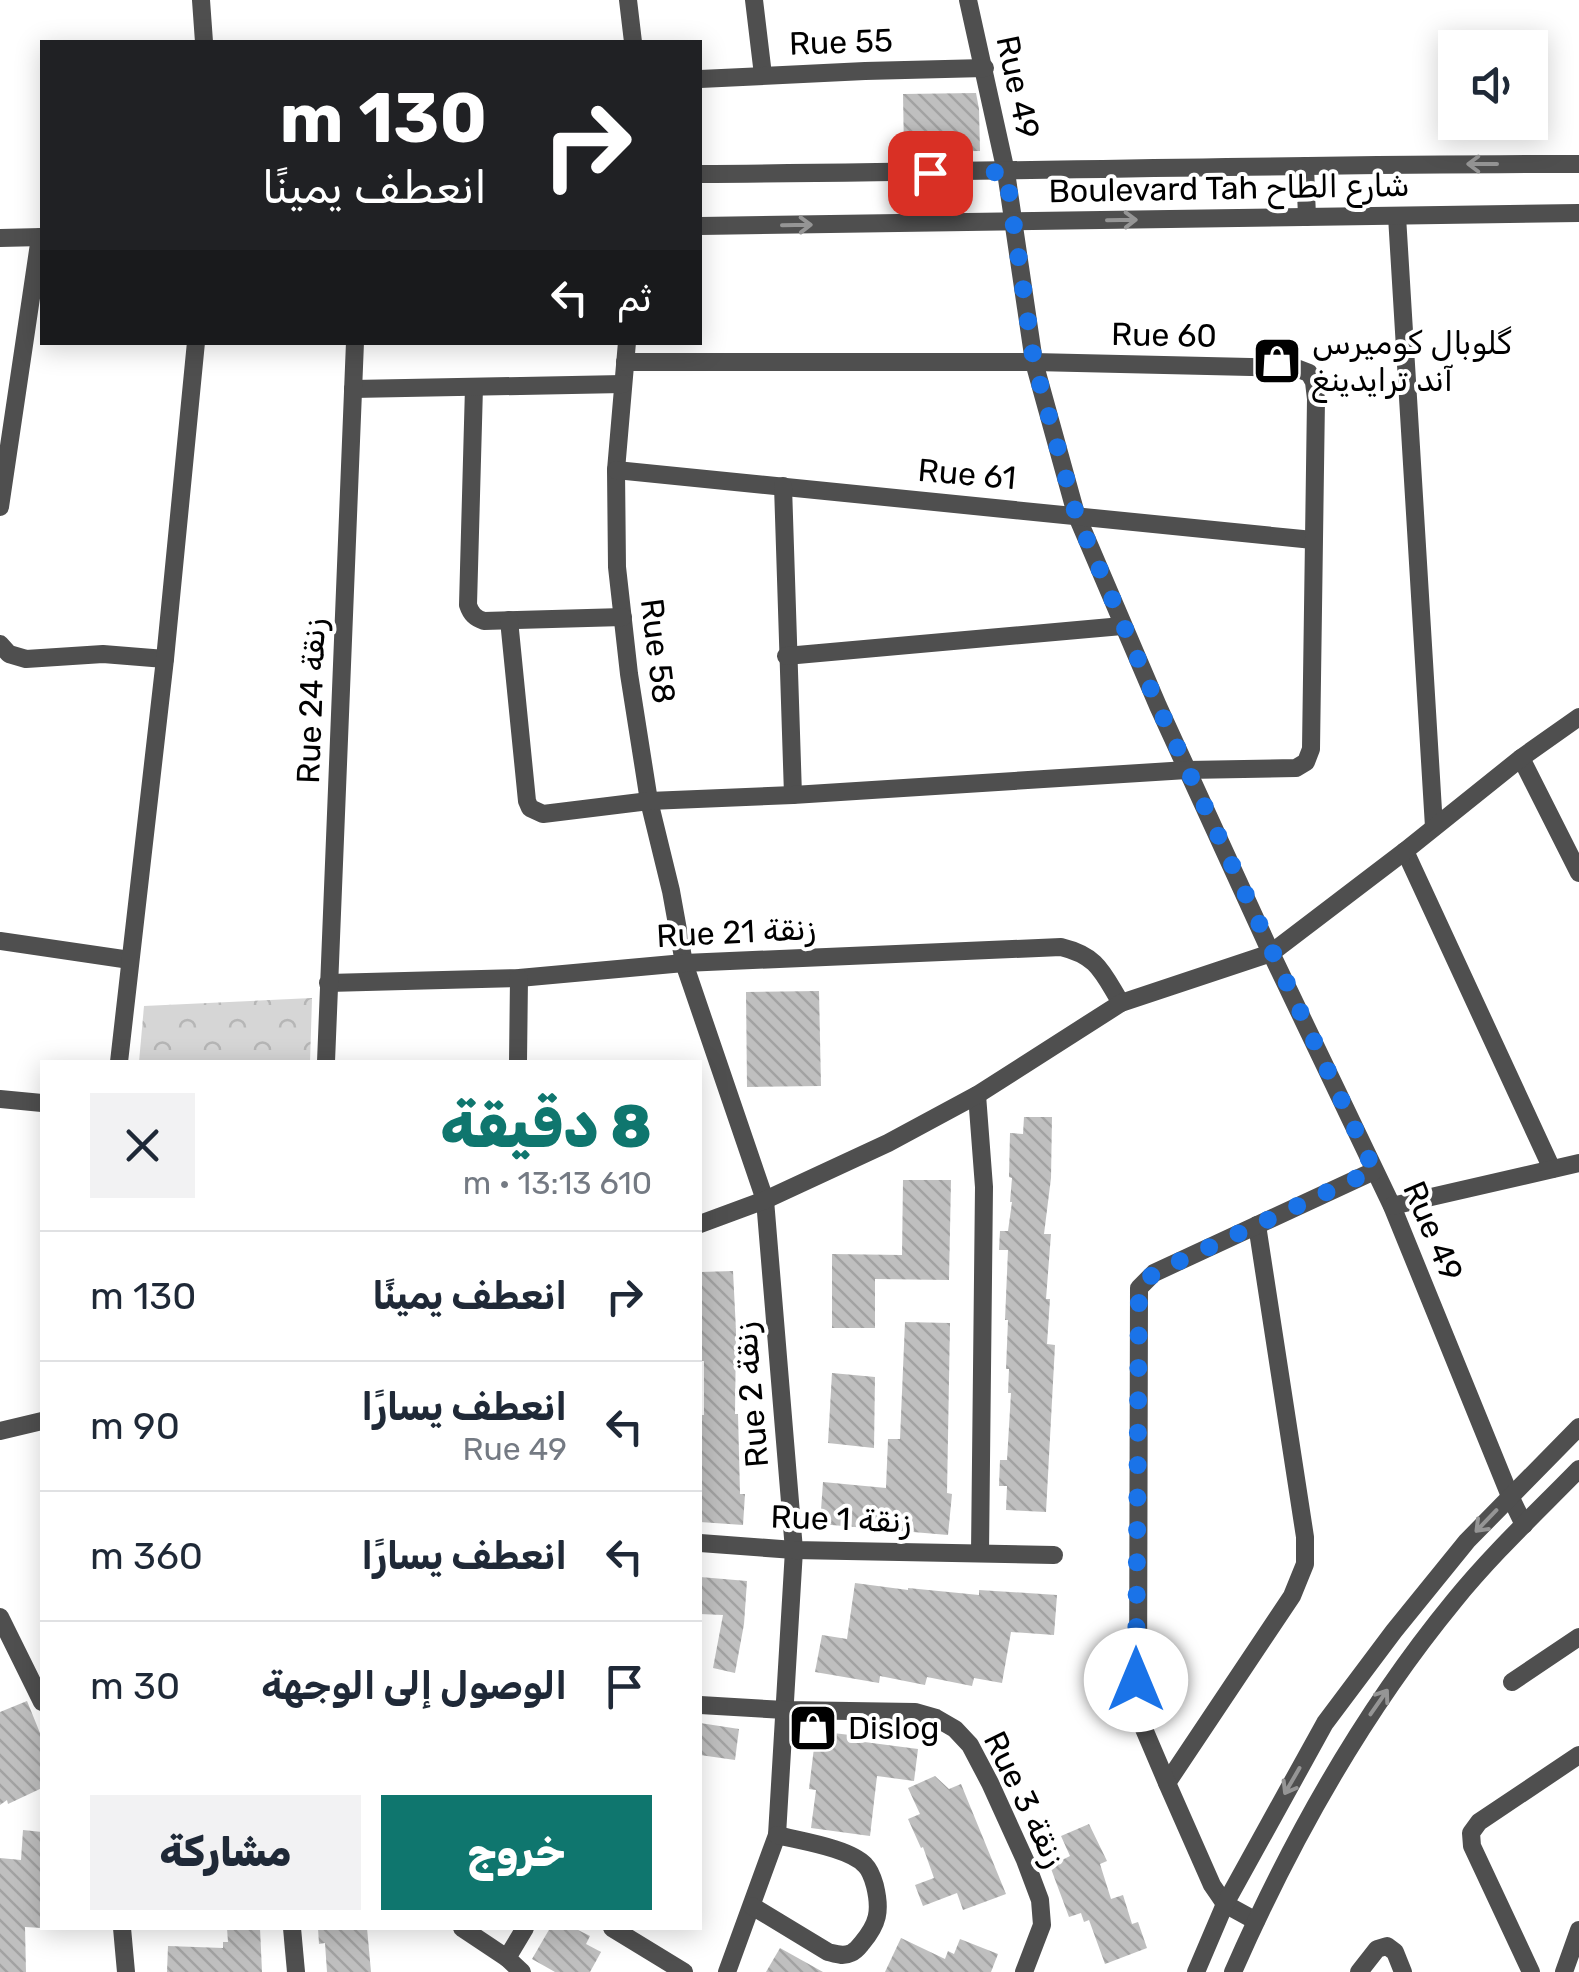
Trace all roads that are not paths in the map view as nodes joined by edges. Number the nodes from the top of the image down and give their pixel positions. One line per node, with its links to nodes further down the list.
1 (201, 0): 5 (street)
2 (628, 0): 6 (street)
3 (754, 0): 8 (street)
4 (968, 0): 7 (street, Rue 49)
5 (204, 40)
6 (633, 40)
7 (984, 68): 8 (street, Rue 55); 12 (street, Rue 49)
8 (762, 75): 9 (street, Rue 55)
9 (702, 79)
10 (1579, 164): 11 (street, Boulevard Tah شارع الطاح, one-way to 11)
11 (1305, 166): 12 (street, Boulevard Tah شارع الطاح); 16 (street)
12 (1006, 172): 13 (street, Boulevard Tah شارع الطاح); 17 (street, Rue 49)
13 (702, 174)
14 (1579, 213): 15 (street, Boulevard Tah شارع الطاح)
15 (1398, 216): 16 (street, Boulevard Tah شارع الطاح); 46 (street)
16 (1307, 217): 17 (street, Boulevard Tah شارع الطاح, one-way to 16)
17 (1014, 222): 18 (street, Boulevard Tah شارع الطاح, one-way to 17); 26 (street, Rue 49)
18 (702, 226)
19 (40, 237): 20 (street)
20 (0, 238)
21 (40, 244): 32 (street)
22 (196, 345): 40 (street)
23 (354, 345): 29 (street, Rue 24 زنقة)
24 (628, 345): 25 (street, Rue 58)
25 (625, 362): 26 (street, Rue 60); 27 (street, Rue 58)
26 (1034, 362): 33 (street, Rue 49); 34 (street, Rue 60)
27 (623, 384): 28 (street); 30 (street, Rue 58)
28 (474, 387): 29 (street); 36 (street)
29 (353, 389): 54 (street, Rue 24 زنقة)
30 (616, 470): 31 (street, Rue 61); 35 (street, Rue 58)
31 (783, 486): 33 (street, Rue 61); 39 (street)
32 (0, 507)
33 (1076, 514): 34 (street, Rue 61); 37 (street, Rue 49)
34 (1313, 540): 43 (street, Rue 60)
35 (622, 618): 36 (street); 45 (street, Rue 58)
36 (509, 620): 45 (street)
37 (1122, 626): 39 (street); 43 (street, Rue 49)
38 (0, 644): 40 (street)
39 (786, 656): 44 (street)
40 (165, 659): 51 (street)
41 (1579, 717): 42 (street)
42 (1521, 758): 46 (street); 48 (street)
43 (1187, 770): 44 (street); 50 (street, Rue 49)
44 (792, 796): 45 (street)
45 (649, 801): 52 (street, Rue 58)
46 (1434, 828): 47 (street)
47 (1404, 852): 50 (street); 64 (street)
48 (1579, 874)
49 (0, 942): 51 (street)
50 (1271, 953): 55 (street); 63 (street, Rue 49)
51 (130, 960): 56 (street)
52 (684, 964): 53 (street, Rue 21 زنقة); 55 (street, Rue 21 زنقة); 65 (street, Rue 2 زنقة)
53 (519, 978): 54 (street, Rue 21 زنقة); 58 (street)
54 (328, 982): 57 (street, Rue 24 زنقة)
55 (1122, 1003): 59 (street)
56 (119, 1060)
57 (326, 1060)
58 (518, 1060)
59 (977, 1095): 65 (street); 77 (street)
60 (0, 1100): 61 (street)
61 (40, 1103)
62 (1579, 1163): 64 (street)
63 (1374, 1170): 66 (street, Rue 49); 68 (street)
64 (1552, 1170): 66 (street)
65 (765, 1200): 67 (street); 76 (street, Rue 2 زنقة)
66 (1392, 1206): 73 (street, Rue 49)
67 (702, 1223)
68 (1257, 1225): 86 (street); 86 (street)
69 (40, 1420): 71 (street)
70 (1579, 1427): 73 (street)
71 (0, 1430)
72 (1579, 1468): 74 (street)
73 (1510, 1496): 74 (street, Rue 49); 88 (street, one-way to 88)
74 (1524, 1525): 90 (street, one-way to 74)
75 (702, 1543): 76 (street, Rue 1 زنقة)
76 (794, 1550): 77 (street, Rue 1 زنقة); 84 (street, Rue 2 زنقة)
77 (980, 1553): 78 (street, Rue 1 زنقة)
78 (1054, 1555)
79 (0, 1617): 82 (street)
80 (1579, 1637): 81 (street)
81 (1512, 1682)
82 (40, 1698)
83 (702, 1705): 84 (street, Rue 3 زنقة)
84 (785, 1710): 87 (street, Rue 2 زنقة); 103 (street, Rue 3 زنقة)
85 (1579, 1755): 108 (street)
86 (1166, 1783): 88 (street)
87 (777, 1836): 89 (street, Rue 2 زنقة); 89 (street)
88 (1226, 1904): 90 (street); 104 (street)
89 (752, 1906): 102 (street, Rue 2 زنقة)
90 (1256, 1920): 105 (street)
91 (122, 1930): 98 (street)
92 (292, 1930): 99 (street)
93 (465, 1930): 97 (street)
94 (524, 1930): 97 (street)
95 (615, 1930): 101 (street)
96 (1579, 1930): 109 (street)
97 (507, 1958): 100 (street)
98 (126, 1972)
99 (296, 1972)
100 (522, 1972)
101 (684, 1972)
102 (726, 1972)
103 (1024, 1972)
104 (1196, 1972)
105 (1233, 1972)
106 (1359, 1972): 107 (street)
107 (1404, 1972)
108 (1531, 1972)
109 (1564, 1972)

